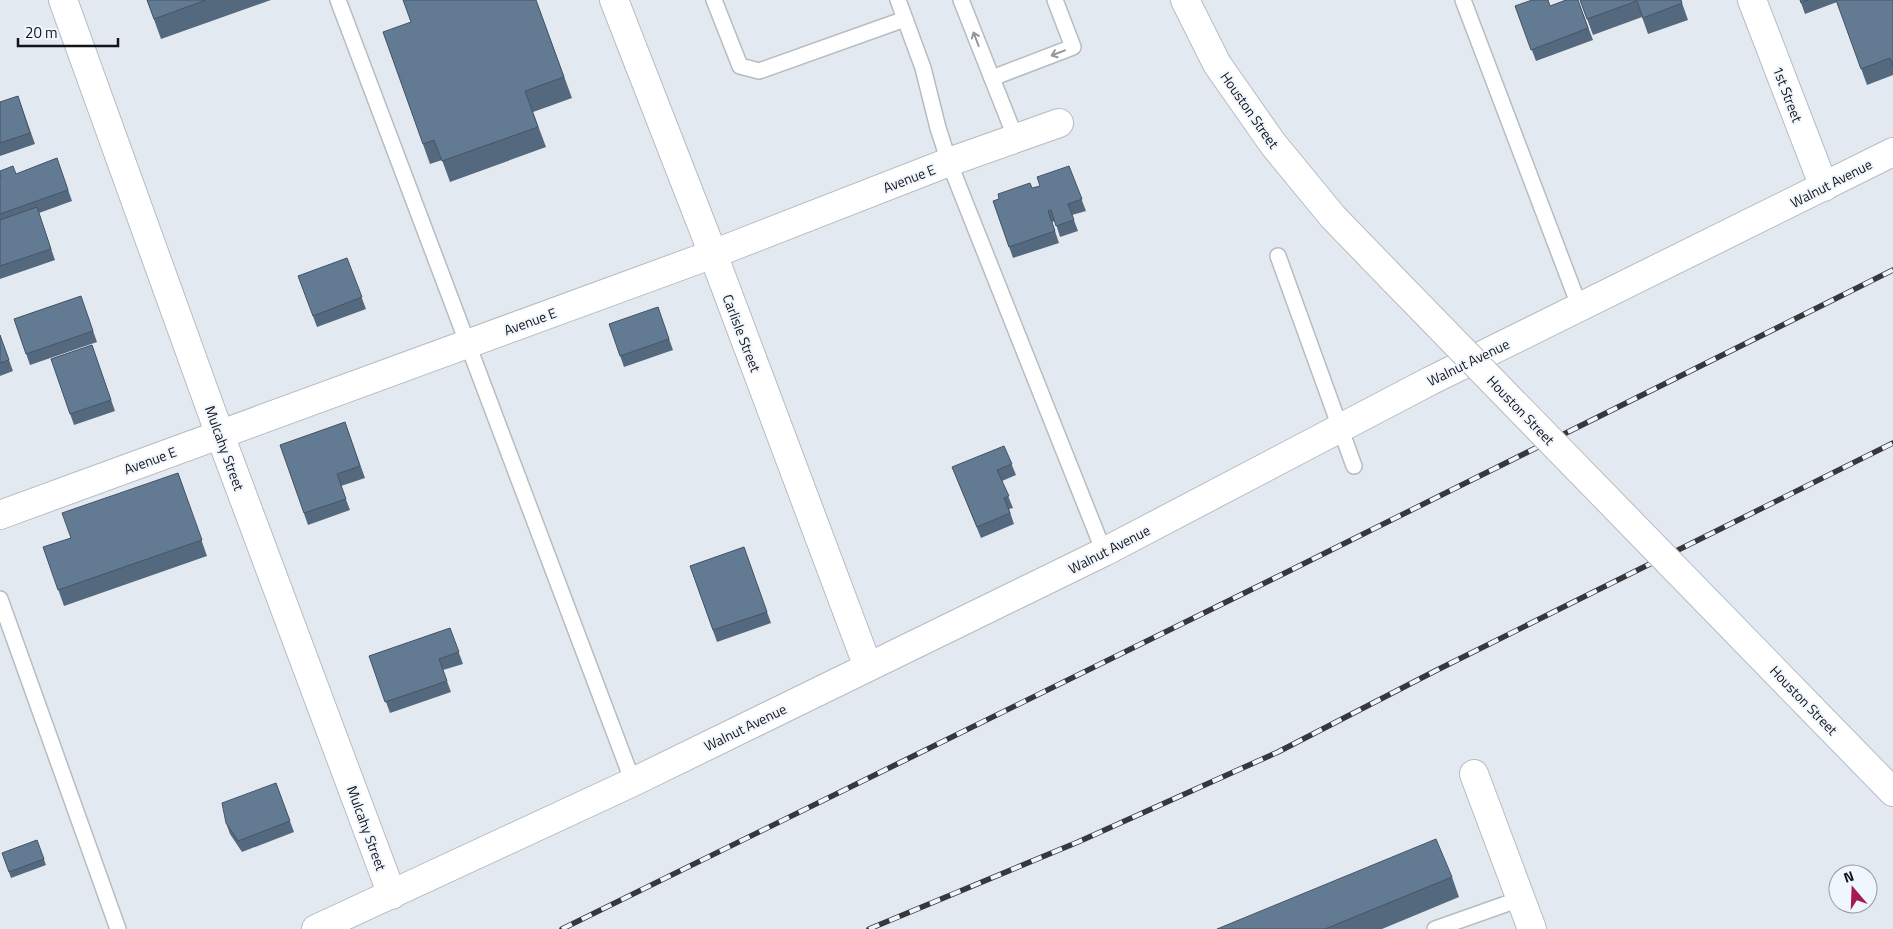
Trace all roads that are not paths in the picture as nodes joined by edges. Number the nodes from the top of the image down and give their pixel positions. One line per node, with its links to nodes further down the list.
1 (63, 0): 23 (street, Mulcahy Street)
2 (338, 0): 21 (lane)
3 (614, 0): 18 (street, Carlisle Street)
4 (714, 0): 11 (lane)
5 (898, 0): 11 (lane)
6 (961, 0): 12 (lane, one-way to 6)
7 (1055, 0): 12 (lane, one-way to 12)
8 (1185, 0): 31 (street, Houston Street, bridge)
9 (1463, 0): 20 (lane)
10 (1752, 0): 17 (street, 1st Street)
11 (905, 19): 16 (lane)
12 (992, 78): 14 (lane)
13 (1059, 123): 14 (street, Avenue E)
14 (1016, 139): 16 (street, Avenue E)
15 (1893, 152): 17 (street, Walnut Avenue)
16 (950, 162): 18 (street, Avenue E); 26 (lane)
17 (1824, 187): 20 (street, Walnut Avenue)
18 (713, 254): 21 (street, Avenue E); 28 (street, Carlisle Street)
19 (1278, 256): 22 (lane)
20 (1580, 308): 22 (street, Walnut Avenue)
21 (468, 344): 23 (street, Avenue E); 30 (lane)
22 (1339, 428): 24 (lane); 26 (street, Walnut Avenue)
23 (220, 434): 25 (street, Avenue E); 32 (street, Mulcahy Street)
24 (1354, 466)
25 (0, 515)
26 (1104, 552): 28 (street, Walnut Avenue)
27 (0, 599): 34 (lane)
28 (868, 667): 30 (street, Walnut Avenue)
29 (1474, 774): 33 (street)
30 (633, 782): 32 (street, Walnut Avenue)
31 (1893, 792)
32 (392, 894): 35 (street, Walnut Avenue)
33 (1520, 899): 36 (lane); 37 (street)
34 (118, 929)
35 (316, 929)
36 (1435, 929)
37 (1532, 929)

